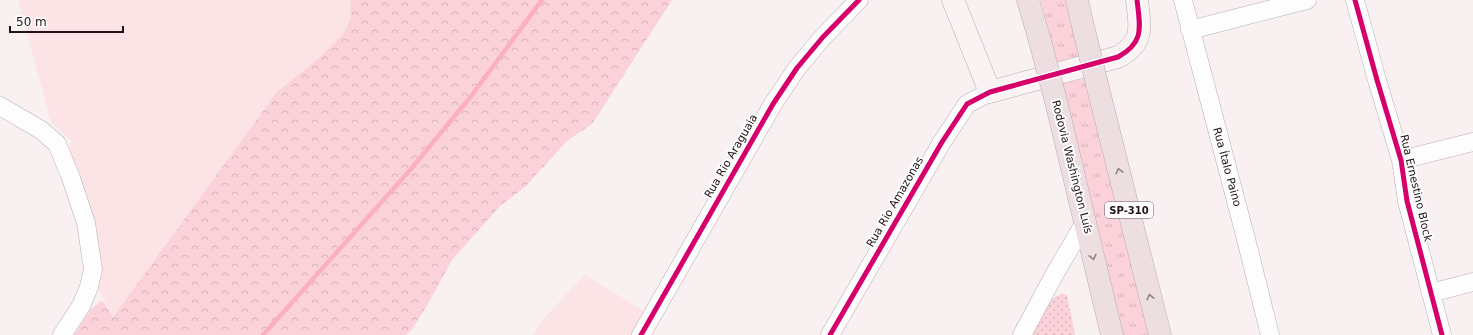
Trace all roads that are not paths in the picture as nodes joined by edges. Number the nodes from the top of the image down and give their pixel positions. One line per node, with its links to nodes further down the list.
1 (859, 0): 18 (street, Rua Rio Araguaia)
2 (953, 0): 10 (street)
3 (1028, 0): 14 (highway, Rodovia Washington Luís, bridge)
4 (1077, 0): 22 (highway, SP-310, one-way to 4, bridge)
5 (1137, 0): 10 (street)
6 (1183, 0): 9 (street, Rua Ítalo Paino)
7 (1307, 0): 9 (street)
8 (1355, 0): 13 (street, Rua Ernestino Block)
9 (1190, 30): 23 (street, Rua Ítalo Paino)
10 (990, 92): 19 (street, Rua Rio Amazonas)
11 (0, 106): 17 (street)
12 (1473, 142): 13 (street)
13 (1401, 160): 16 (street, Rua Ernestino Block)
14 (1085, 222): 20 (street); 21 (highway, Rodovia Washington Luís, one-way to 21)
15 (1473, 282): 16 (street)
16 (1431, 293): 24 (street, Rua Ernestino Block)
17 (62, 335)
18 (641, 335)
19 (830, 335)
20 (1022, 335)
21 (1112, 335)
22 (1160, 335)
23 (1270, 335)
24 (1442, 335)

